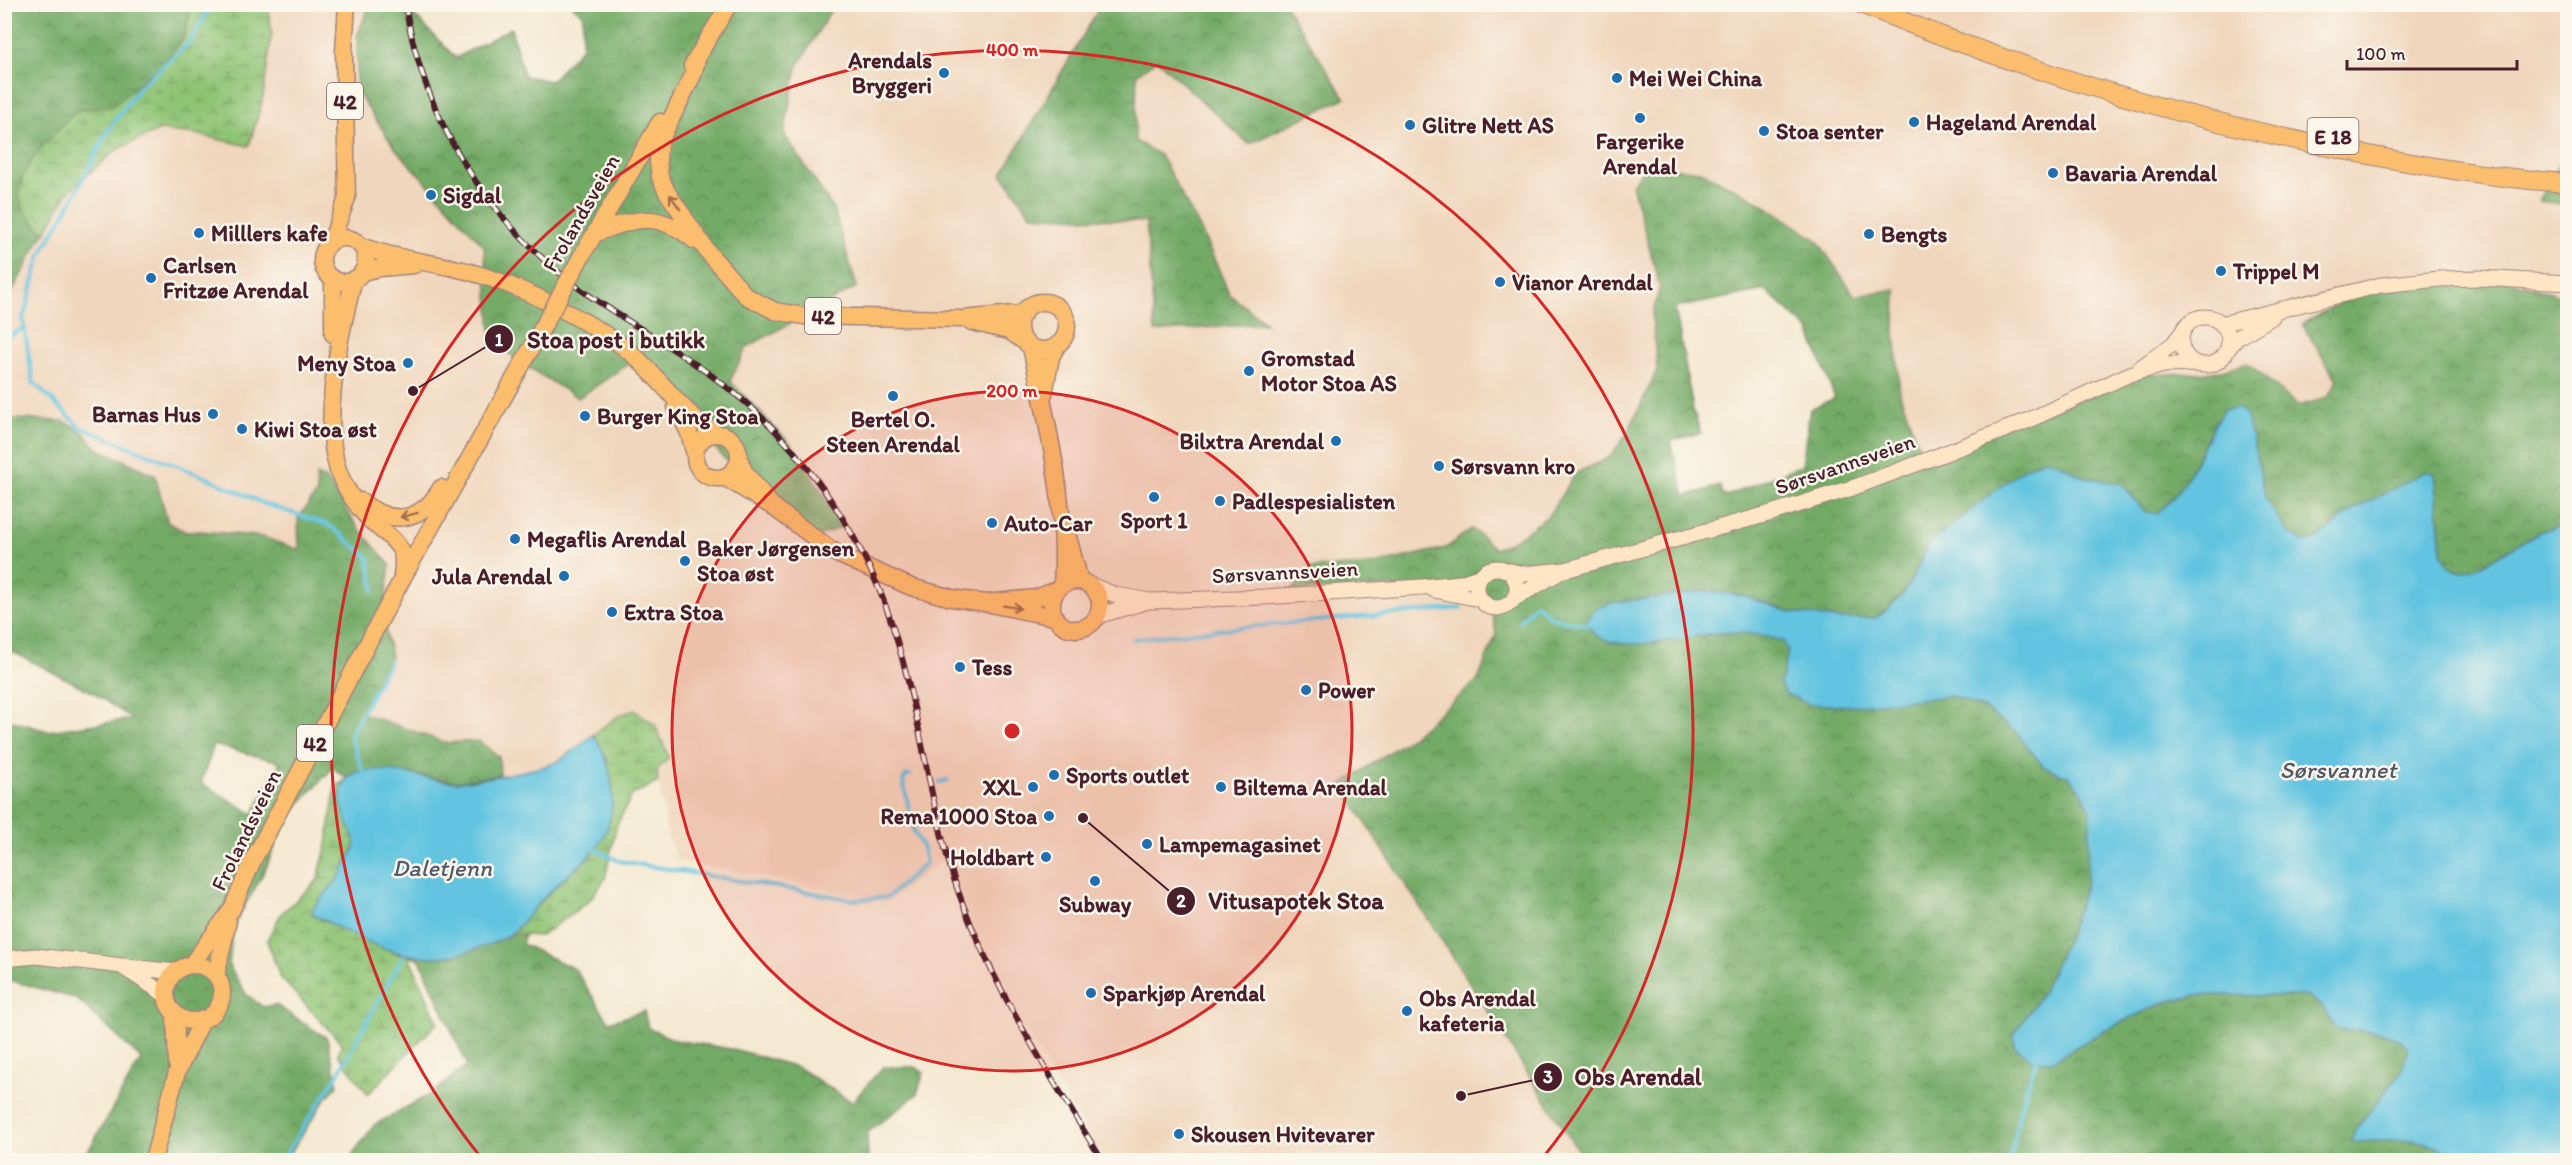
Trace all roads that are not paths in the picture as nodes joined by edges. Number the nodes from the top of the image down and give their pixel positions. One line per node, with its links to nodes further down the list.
1 (347, 4): 10 (main road, 42)
2 (729, 4): 5 (main road, Frolandsveien / 42)
3 (1861, 4): 6 (highway, E 18)
4 (1891, 4): 6 (highway, E 18)
5 (698, 56): 11 (main road, Frolandsveien / 42); 14 (main road, 42, one-way to 5)
6 (2108, 86): 8 (highway, E 18)
7 (2568, 172): 8 (highway, E 18)
8 (2536, 175): 9 (highway, E 18)
9 (2568, 183)
10 (347, 198): 12 (main road, 42); 13 (main road, 42)
11 (594, 234): 14 (main road, 42); 33 (main road, Frolandsveien / 42, bridge)
12 (331, 242): 13 (main road); 17 (main road, 42)
13 (363, 246): 15 (main road); 16 (main road, 42)
14 (707, 251): 21 (main road, 42)
15 (430, 264): 16 (main road); 30 (main road)
16 (358, 276): 17 (main road); 29 (main road, Frolandsveien / 42)
17 (333, 279): 29 (main road, Frolandsveien / 42)
18 (2568, 283): 19 (main road)
19 (2282, 311): 22 (main road); 26 (main road)
20 (1024, 312): 21 (main road, 42); 24 (main road, 42); 25 (main road, 42)
21 (963, 319): 24 (main road, 42)
22 (2221, 324): 23 (main road); 26 (main road)
23 (2183, 331): 27 (main road); 28 (main road, Sørsvannsveien)
24 (1028, 344): 25 (main road); 31 (main road, 42)
25 (1058, 344): 31 (main road, 42)
26 (2227, 350): 27 (main road)
27 (2197, 364): 28 (main road, Sørsvannsveien)
28 (2130, 374): 41 (main road, Sørsvannsveien)
29 (333, 389): 37 (main road, Frolandsveien / 42)
30 (672, 398): 32 (main road); 34 (main road)
31 (1043, 398): 39 (main road, 42)
32 (718, 434): 34 (main road); 35 (main road)
33 (476, 445): 37 (main road, Frolandsveien / 42, one-way to 37); 43 (main road, Frolandsveien / 42)
34 (694, 455): 36 (main road)
35 (739, 458): 36 (main road); 38 (main road)
36 (724, 477): 38 (main road)
37 (349, 491): 43 (main road, Frolandsveien / 42)
38 (773, 507): 50 (main road)
39 (1063, 522): 44 (main road, 42); 45 (main road, 42)
40 (1506, 570): 41 (main road, Sørsvannsveien); 42 (main road); 48 (main road)
41 (1565, 570): 48 (main road, Sørsvannsveien)
42 (1481, 576): 46 (main road, Sørsvannsveien); 47 (main road)
43 (402, 579): 53 (main road, Frolandsveien / 42)
44 (1085, 583): 45 (main road); 49 (main road, Sørsvannsveien); 52 (main road, 42)
45 (1059, 587): 50 (main road); 51 (main road, 42)
46 (1423, 587): 47 (main road, Sørsvannsveien); 49 (main road, Sørsvannsveien)
47 (1479, 598): 48 (main road)
48 (1515, 598)
49 (1150, 601): 52 (main road, Sørsvannsveien)
50 (985, 603): 51 (main road, one-way to 51)
51 (1054, 616): 52 (main road)
52 (1097, 616)
53 (232, 909): 55 (main road, Frolandsveien / 42); 58 (main road, Frolandsveien / 42)
54 (4, 959): 56 (main road)
55 (191, 964): 57 (main road, 42); 58 (main road)
56 (124, 968): 57 (main road); 59 (main road)
57 (175, 972): 59 (main road)
58 (216, 976): 61 (main road, 42)
59 (166, 995): 60 (main road, 42)
60 (175, 1014): 61 (main road); 62 (main road, 42)
61 (203, 1019): 62 (main road, 42)
62 (177, 1072): 63 (main road, 42)
63 (153, 1161)

